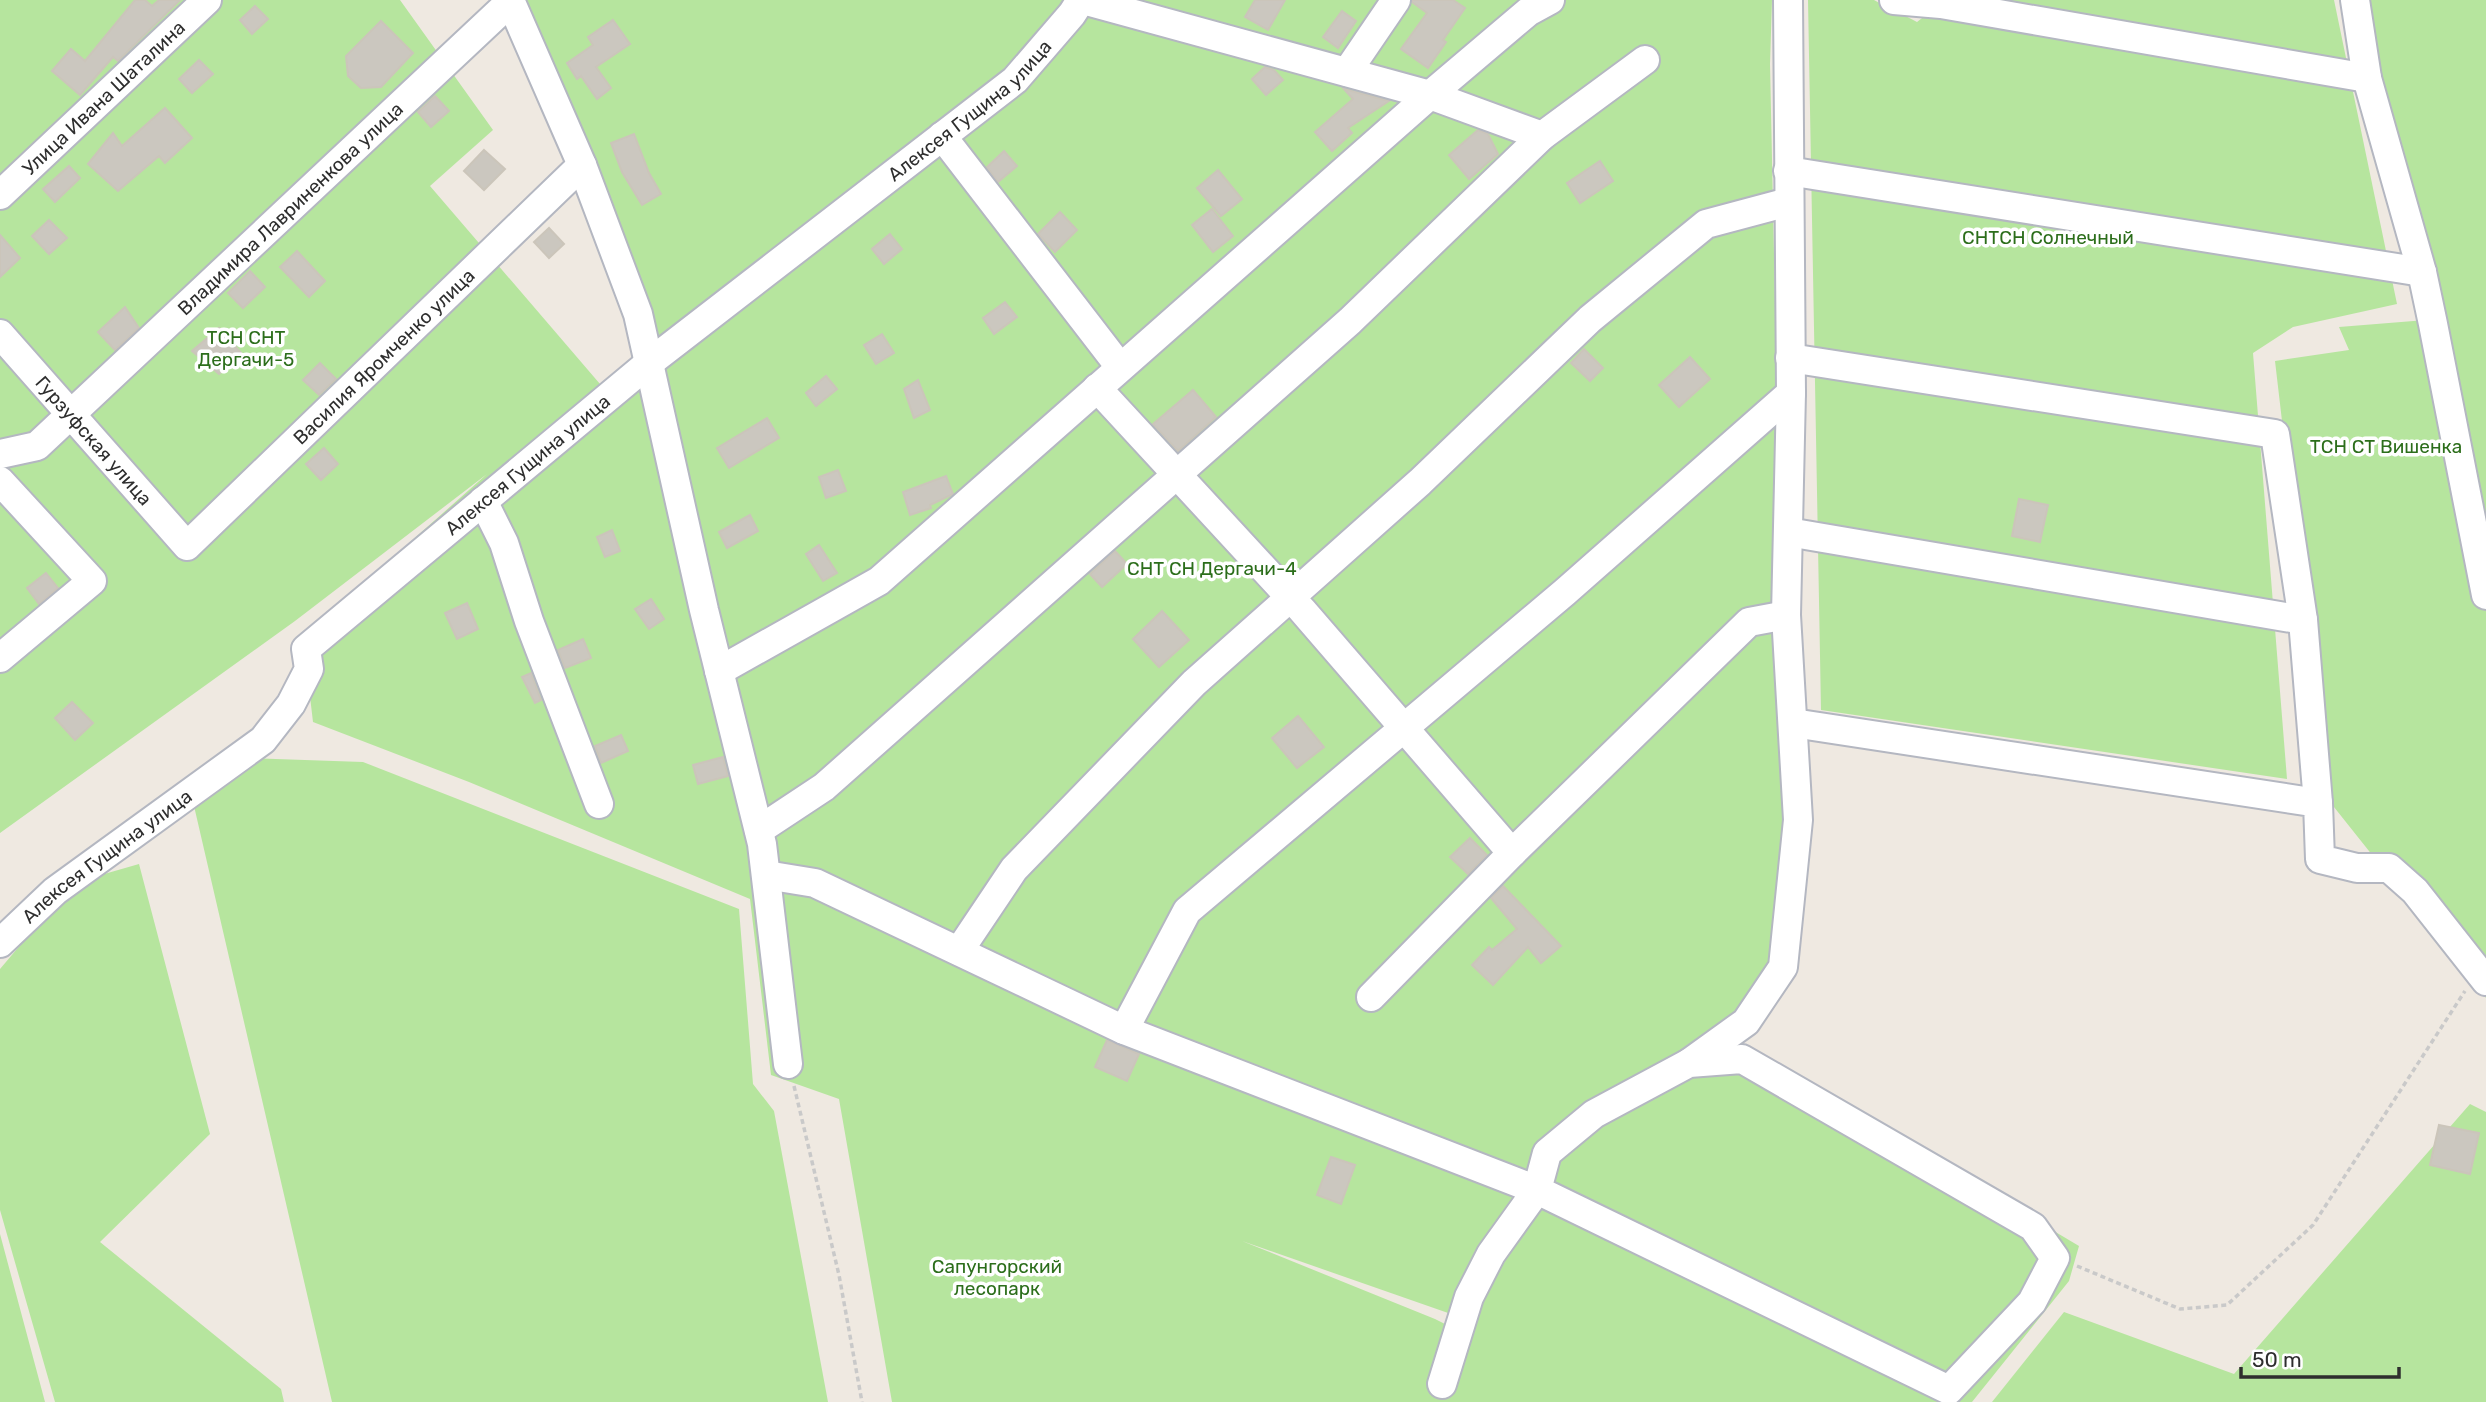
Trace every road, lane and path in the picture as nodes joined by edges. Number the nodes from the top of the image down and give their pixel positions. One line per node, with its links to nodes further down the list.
1 (206, 0): 17 (street, Улица Ивана Шаталина)
2 (1082, 0): 10 (street); 13 (street, Алексея Гущина улица)
3 (1396, 0): 10 (street)
4 (1550, 0): 12 (street)
5 (1788, 0): 16 (street)
6 (1894, 0): 11 (street)
7 (2355, 0): 11 (street)
8 (510, 1): 15 (street); 26 (street, Владимира Лавриненкова улица)
9 (1645, 60): 14 (street)
10 (1347, 72): 12 (street)
11 (2367, 78): 19 (street)
12 (1430, 95): 14 (street); 23 (street)
13 (942, 136): 22 (street, Алексея Гущина улица); 23 (street)
14 (1542, 136): 28 (street)
15 (582, 165): 22 (street); 32 (street, Василия Яромченко улица)
16 (1788, 171): 18 (street); 19 (street)
17 (0, 195)
18 (1788, 202): 21 (street); 34 (street)
19 (2422, 272): 33 (street)
20 (0, 334): 26 (street, Гурзуфская улица)
21 (1790, 358): 25 (street); 36 (street)
22 (649, 363): 30 (street, Алексея Гущина улица); 38 (street)
23 (1120, 367): 24 (street)
24 (1097, 388): 28 (street); 38 (street)
25 (1791, 393): 31 (street); 40 (street)
26 (69, 414): 27 (street, Владимира Лавриненкова улица); 32 (street, Гурзуфская улица)
27 (0, 454)
28 (1178, 473): 34 (street); 43 (street)
29 (0, 481): 37 (street)
30 (483, 501): 42 (street); 46 (street, Алексея Гущина улица)
31 (1788, 532): 35 (street); 36 (street)
32 (187, 546)
33 (2486, 595)
34 (1292, 598): 40 (street); 47 (street)
35 (1786, 615): 39 (street); 44 (street)
36 (2303, 620): 41 (street)
37 (0, 658)
38 (719, 671): 43 (street)
39 (1793, 723): 41 (street); 51 (street)
40 (1405, 728): 44 (street); 50 (street)
41 (2318, 803): 48 (street)
42 (599, 804)
43 (759, 830): 45 (street)
44 (1512, 853): 49 (street)
45 (766, 875): 47 (street); 52 (street)
46 (0, 943)
47 (959, 951): 50 (street)
48 (2482, 976): 54 (path)
49 (1371, 998)
50 (1124, 1030): 53 (street)
51 (1689, 1063): 53 (street); 54 (street)
52 (788, 1064): 56 (path)
53 (1537, 1190): 54 (street); 55 (street)
54 (2056, 1258)
55 (1442, 1384)
56 (862, 1402)

